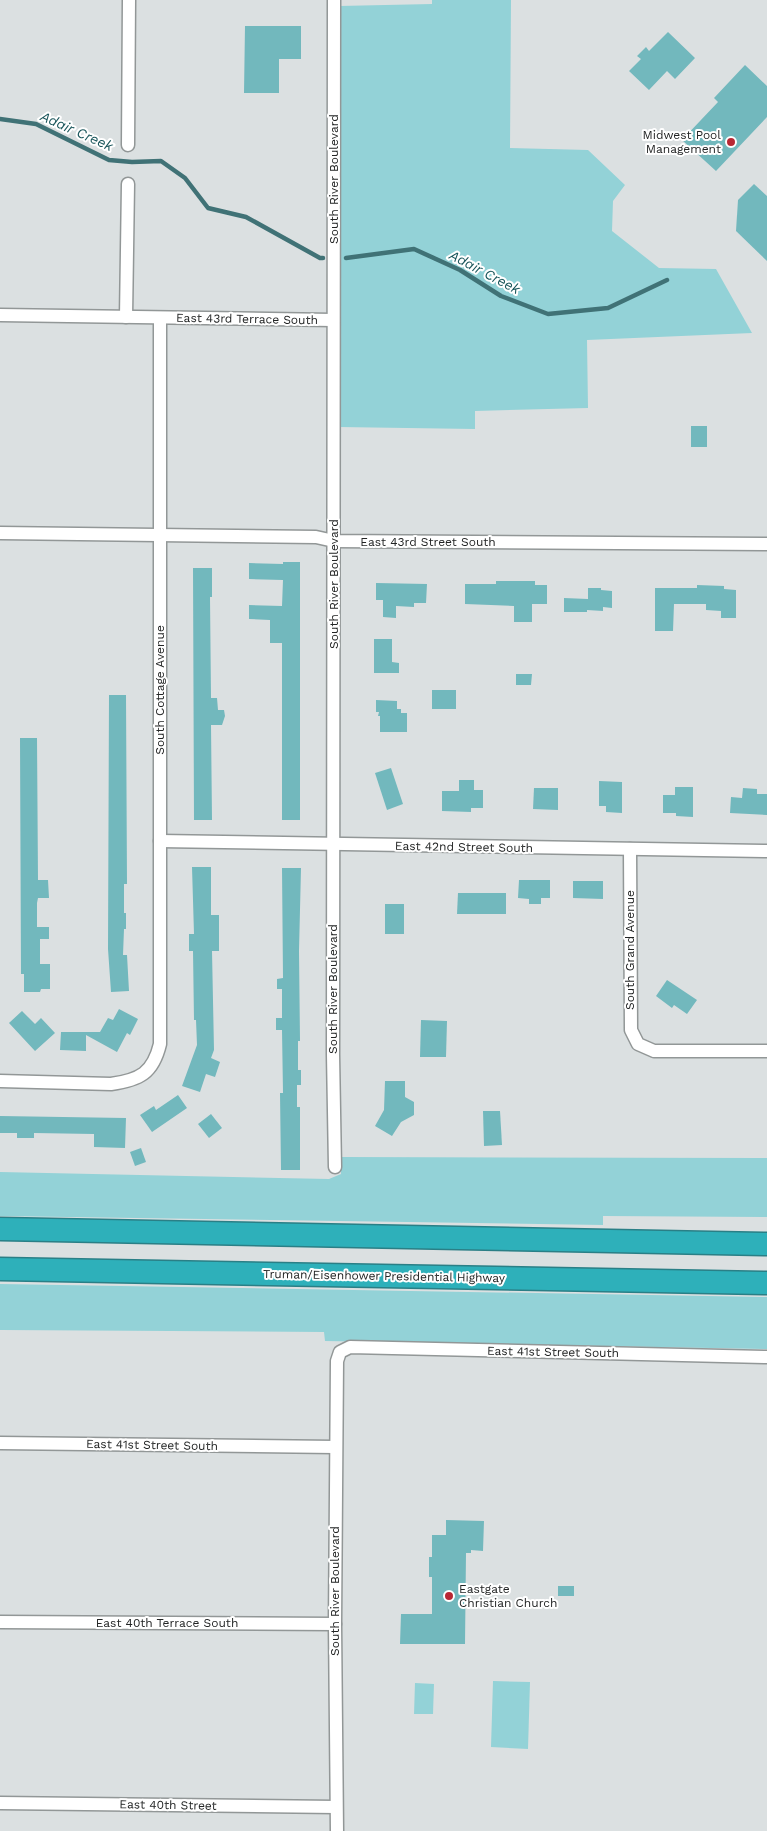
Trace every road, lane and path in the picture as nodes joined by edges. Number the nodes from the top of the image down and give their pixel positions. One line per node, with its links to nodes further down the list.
1 (129, 0): 3 (street)
2 (334, 0): 8 (street, South River Boulevard)
3 (128, 145)
4 (128, 184): 6 (street)
5 (0, 315): 6 (street)
6 (126, 317): 7 (street, East 43rd Terrace South)
7 (160, 318): 8 (street, East 43rd Terrace South); 10 (street, South Cottage Avenue)
8 (333, 320): 11 (street, South River Boulevard)
9 (0, 533): 10 (street, East 43rd Street South)
10 (160, 535): 11 (street, East 43rd Street South); 13 (street, South Cottage Avenue)
11 (334, 542): 12 (street, East 43rd Street South); 14 (street, South River Boulevard)
12 (767, 544)
13 (160, 842): 14 (street, East 42nd Street South); 18 (street, South Cottage Avenue)
14 (333, 845): 15 (street, East 42nd Street South); 19 (street, South River Boulevard)
15 (630, 849): 16 (street, East 42nd Street South); 17 (street, South Grand Avenue)
16 (767, 851)
17 (767, 1051)
18 (0, 1081)
19 (334, 1167)
20 (0, 1229): 21 (highway)
21 (767, 1244)
22 (0, 1269): 23 (highway, Truman/Eisenhower Presidential Highway)
23 (767, 1283)
24 (340, 1352): 25 (street, East 41st Street South); 27 (street, South River Boulevard)
25 (767, 1357)
26 (0, 1443): 27 (street, East 41st Street South)
27 (335, 1447): 29 (street, South River Boulevard)
28 (0, 1622): 29 (street, East 40th Terrace South)
29 (335, 1624): 31 (street, South River Boulevard)
30 (0, 1803): 31 (street, East 40th Street)
31 (336, 1806): 32 (street, South River Boulevard)
32 (337, 1831)

